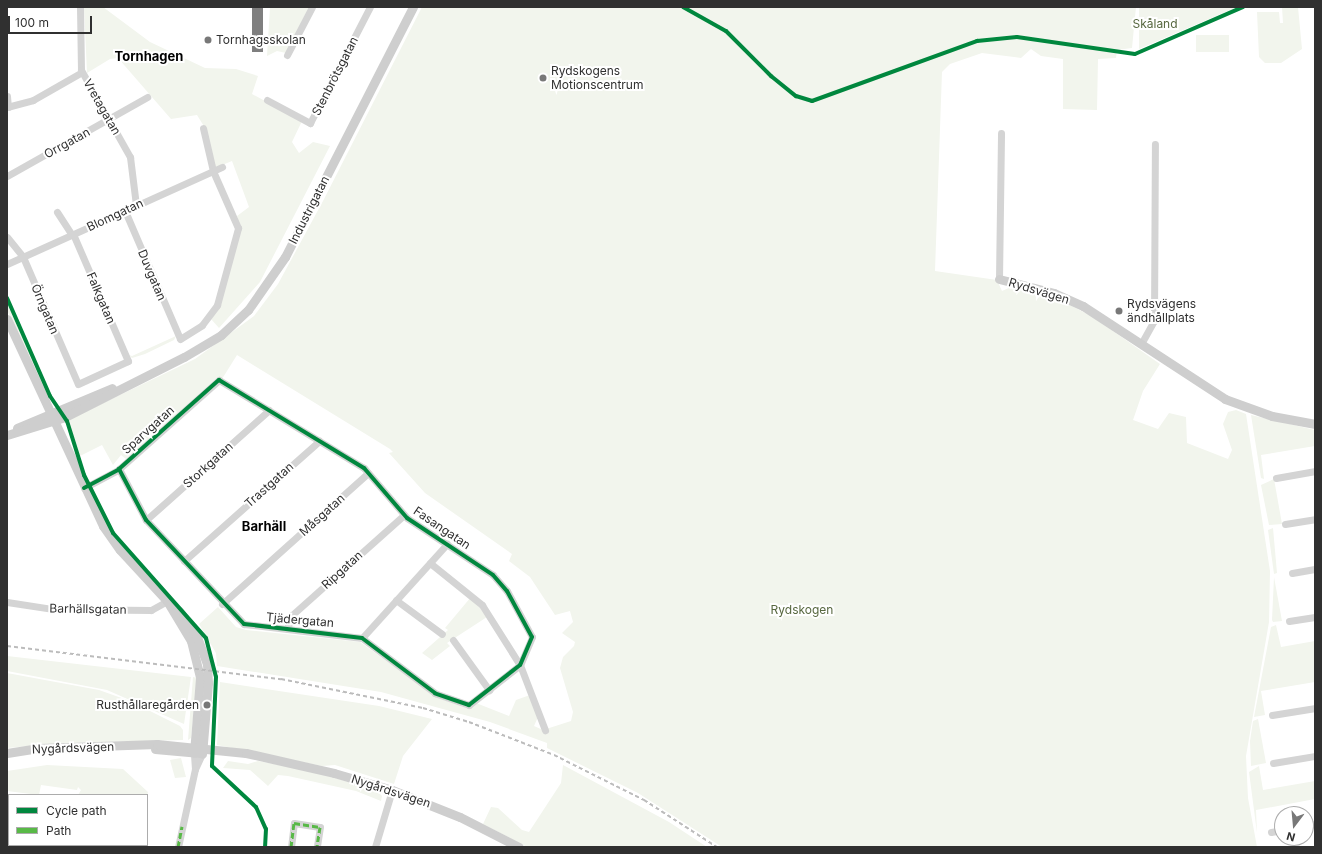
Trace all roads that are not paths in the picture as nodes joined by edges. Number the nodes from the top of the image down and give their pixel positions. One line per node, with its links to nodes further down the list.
1 (80, 7): 6 (street, Vretagatan)
2 (312, 7): 5 (street)
3 (370, 7): 9 (street, Stenbrötsgatan)
4 (413, 7): 31 (street, Industrigatan)
5 (287, 56)
6 (82, 72): 10 (street); 11 (street, Vretagatan)
7 (7, 96): 10 (street)
8 (147, 97): 11 (street, Orrgatan)
9 (267, 100)
10 (8, 107)
11 (109, 119): 17 (street, Orrgatan); 18 (street, Vretagatan)
12 (203, 128): 16 (street)
13 (1001, 133): 25 (street, Rydsvägen)
14 (1155, 144): 27 (street)
15 (222, 167): 16 (street, Blomgatan)
16 (213, 171): 18 (street, Blomgatan); 19 (street, Duvgatan)
17 (7, 176)
18 (136, 205): 19 (street, Blomgatan)
19 (125, 211): 21 (street, Blomgatan)
20 (57, 212): 21 (street, Falkgatan)
21 (73, 235): 23 (street, Blomgatan); 29 (street, Falkgatan)
22 (7, 237): 23 (street, Örngatan)
23 (22, 257): 24 (street, Blomgatan); 29 (street, Örngatan)
24 (7, 264)
25 (999, 279): 27 (street, Rydsvägen)
26 (7, 319): 31 (street)
27 (1141, 344): 32 (street, Rydsvägen)
28 (219, 380): 30 (street, Fasangatan); 35 (street, Sparvgatan)
29 (78, 384)
30 (269, 410): 34 (street, Fasangatan); 42 (street, Storkgatan)
31 (51, 418): 33 (street, Industrigatan); 39 (street)
32 (1315, 424)
33 (7, 434)
34 (319, 441): 37 (street, Fasangatan); 45 (street, Trastgatan)
35 (120, 469): 39 (street, Sparvgatan); 42 (street, Tjädergatan)
36 (1315, 471): 38 (street)
37 (368, 473): 40 (street, Fasangatan); 52 (street, Måsgatan)
38 (1276, 478)
39 (84, 488): 50 (street)
40 (404, 515): 44 (street, Fasangatan); 55 (street, Ripgatan)
41 (1315, 519): 43 (street)
42 (146, 520): 45 (street, Tjädergatan)
43 (1285, 524)
44 (447, 544): 46 (street); 59 (street, Fasangatan)
45 (184, 562): 52 (street, Tjädergatan)
46 (430, 563): 49 (street); 59 (street)
47 (1315, 569): 48 (street)
48 (1292, 573)
49 (396, 600): 56 (street); 57 (street)
50 (167, 601): 51 (street, Barhällsgatan); 64 (street)
51 (7, 602)
52 (222, 604): 55 (street, Tjädergatan)
53 (1315, 616): 54 (street)
54 (1289, 621)
55 (287, 630): 57 (street, Tjädergatan)
56 (442, 634)
57 (362, 638): 60 (street)
58 (453, 640): 60 (street)
59 (520, 665): 60 (street); 63 (street)
60 (489, 690)
61 (1315, 708): 62 (street)
62 (1272, 715)
63 (545, 730)
64 (198, 750): 65 (street, Nygårdsvägen); 68 (street, Nygårdsvägen); 73 (street)
65 (7, 753)
66 (1315, 756): 67 (street)
67 (1273, 763)
68 (392, 790): 76 (street); 77 (street, Nygårdsvägen)
69 (1274, 831): 70 (street)
70 (1271, 832)
71 (102, 847): 72 (street)
72 (117, 847)
73 (178, 847)
74 (291, 847): 75 (street)
75 (317, 847)
76 (375, 847)
77 (519, 847)

